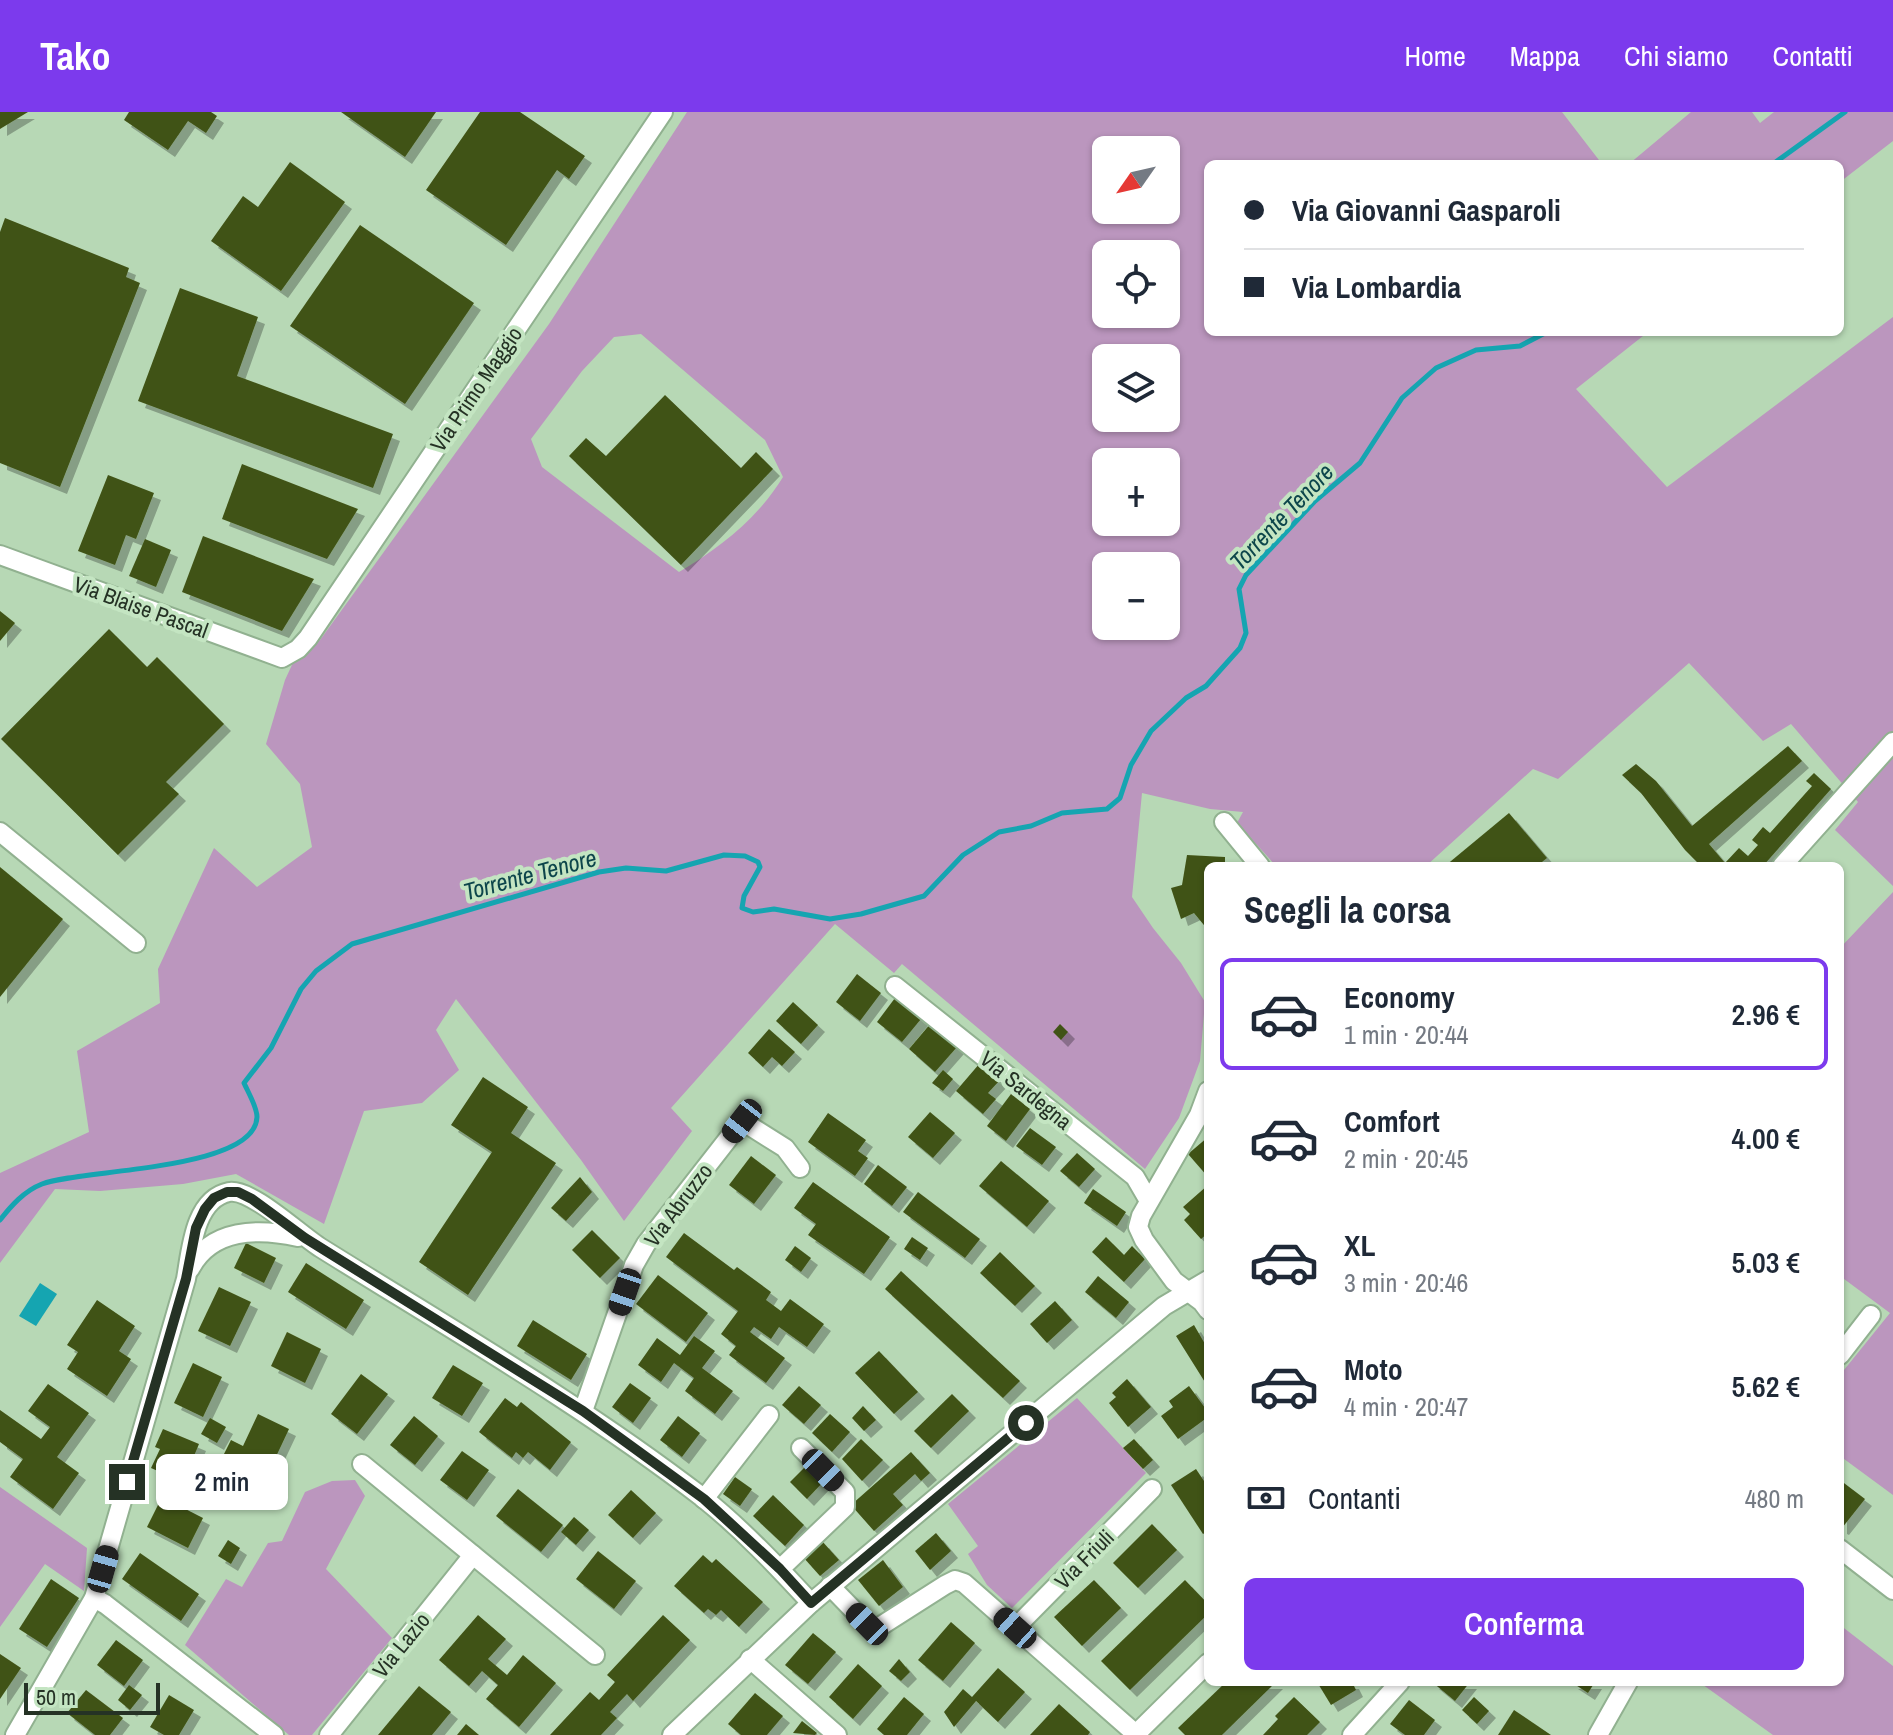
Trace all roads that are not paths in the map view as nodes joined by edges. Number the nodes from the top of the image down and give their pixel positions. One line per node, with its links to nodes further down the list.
1 (663, 112): 3 (street, Via Primo Maggio)
2 (0, 555): 3 (street, Via Blaise Pascal)
3 (282, 658)
4 (1893, 742): 8 (street)
5 (1224, 822): 7 (street)
6 (0, 832): 9 (street)
7 (1257, 862)
8 (1786, 862)
9 (136, 943)
10 (895, 986): 13 (street, Via Sardegna)
11 (1204, 1102): 13 (street)
12 (800, 1168): 21 (street, Via Abruzzo)
13 (1149, 1201): 17 (street)
14 (305, 1238): 15 (street); 15 (street); 21 (street)
15 (186, 1279): 32 (street)
16 (1204, 1282): 17 (street)
17 (1188, 1291): 18 (street); 30 (street)
18 (1204, 1305)
19 (1871, 1315): 20 (street)
20 (1844, 1350)
21 (583, 1411): 26 (street)
22 (769, 1415): 26 (street)
23 (801, 1448): 29 (street)
24 (362, 1464): 28 (street)
25 (1152, 1489): 34 (street, Via Friuli)
26 (704, 1499): 29 (street)
27 (1844, 1552): 31 (street)
28 (473, 1555): 35 (street); 42 (street, Via Lazio)
29 (780, 1569): 33 (street)
30 (830, 1586): 33 (street); 34 (street)
31 (1893, 1590)
32 (94, 1598): 40 (street); 41 (street)
33 (811, 1603): 36 (street)
34 (1015, 1628): 45 (street)
35 (595, 1655)
36 (750, 1659): 43 (street); 44 (street)
37 (1204, 1667): 45 (street)
38 (1396, 1686): 46 (street)
39 (1626, 1686): 47 (street)
40 (15, 1735)
41 (274, 1735)
42 (329, 1735)
43 (672, 1735)
44 (837, 1735)
45 (1136, 1735)
46 (1352, 1735)
47 (1598, 1735)

